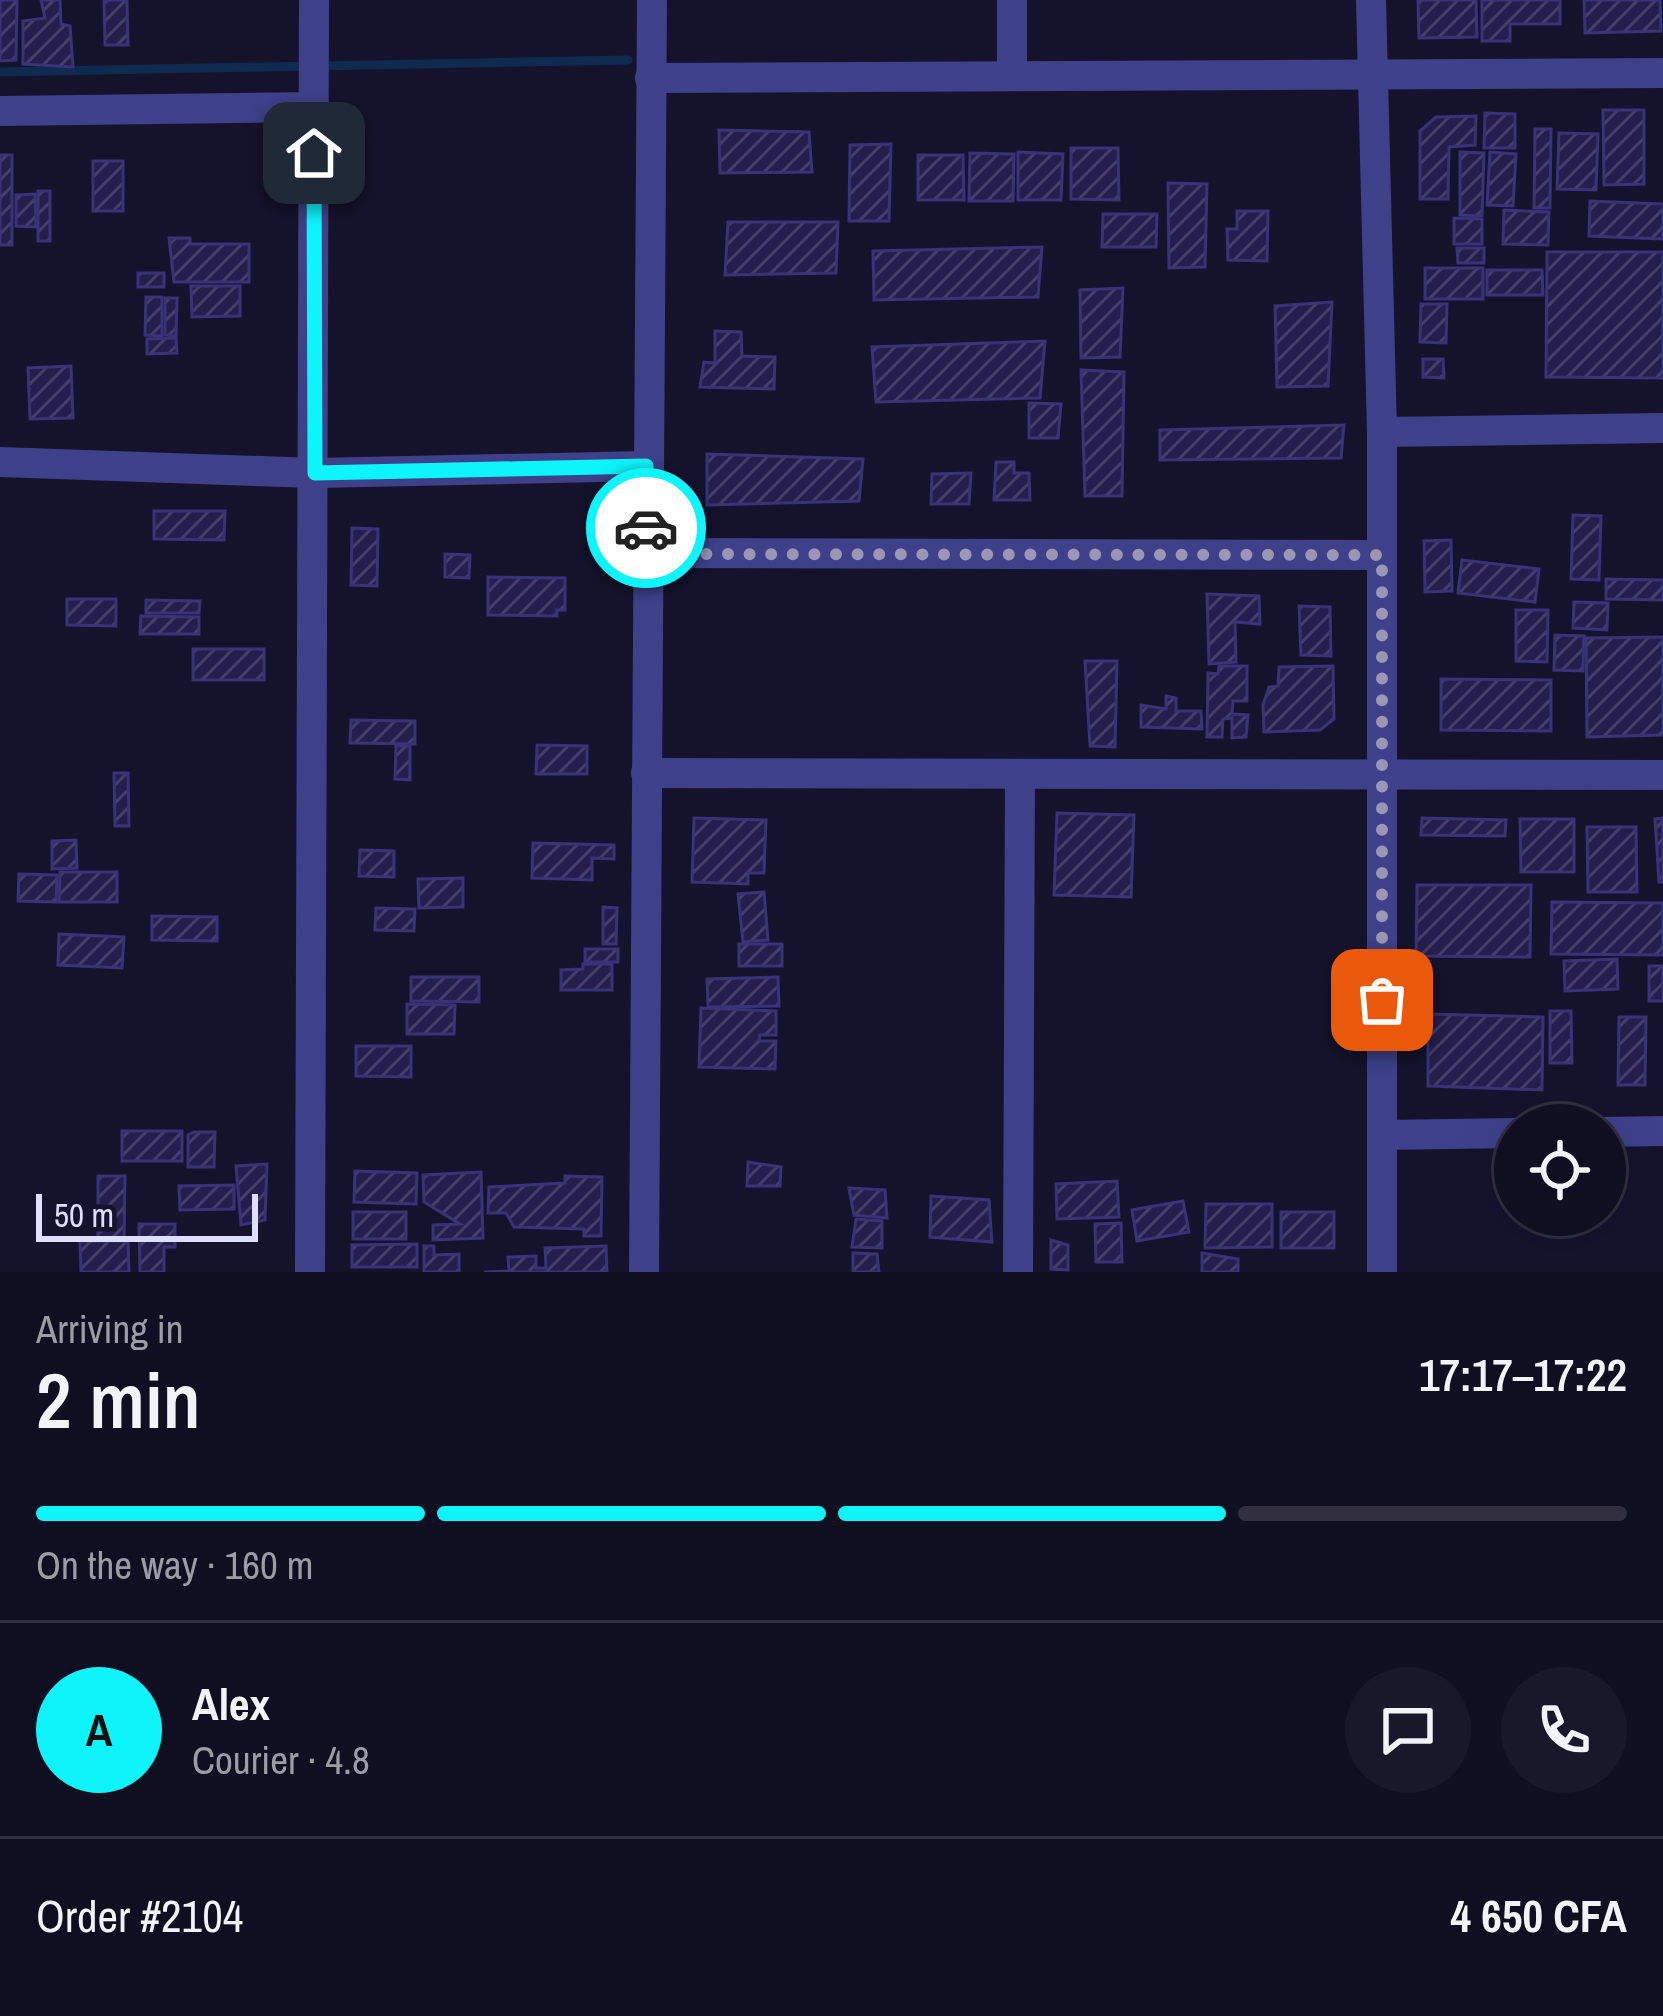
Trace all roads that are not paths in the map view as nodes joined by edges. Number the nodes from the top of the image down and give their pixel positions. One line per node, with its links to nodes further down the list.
1 (314, 0): 9 (street)
2 (652, 0): 8 (street)
3 (1012, 0): 7 (street)
4 (1371, 0): 6 (street)
5 (1663, 73): 6 (street)
6 (1371, 74): 7 (street); 12 (street)
7 (1012, 76): 8 (street)
8 (650, 79): 14 (street)
9 (314, 107): 10 (street); 15 (street)
10 (0, 110)
11 (1663, 428): 12 (street)
12 (1382, 432): 17 (street)
13 (0, 462): 15 (street)
14 (646, 466): 15 (street); 16 (street)
15 (315, 473): 26 (street)
16 (646, 554): 17 (street); 18 (street)
17 (1382, 555): 20 (street)
18 (646, 773): 19 (street); 27 (street)
19 (1020, 774): 20 (street); 28 (street)
20 (1382, 774): 21 (street); 25 (street)
21 (1663, 775)
22 (1663, 1131): 23 (street)
23 (1626, 1132)
24 (1494, 1133): 25 (street)
25 (1382, 1135): 29 (street)
26 (310, 1272)
27 (644, 1272)
28 (1018, 1272)
29 (1382, 1272)

